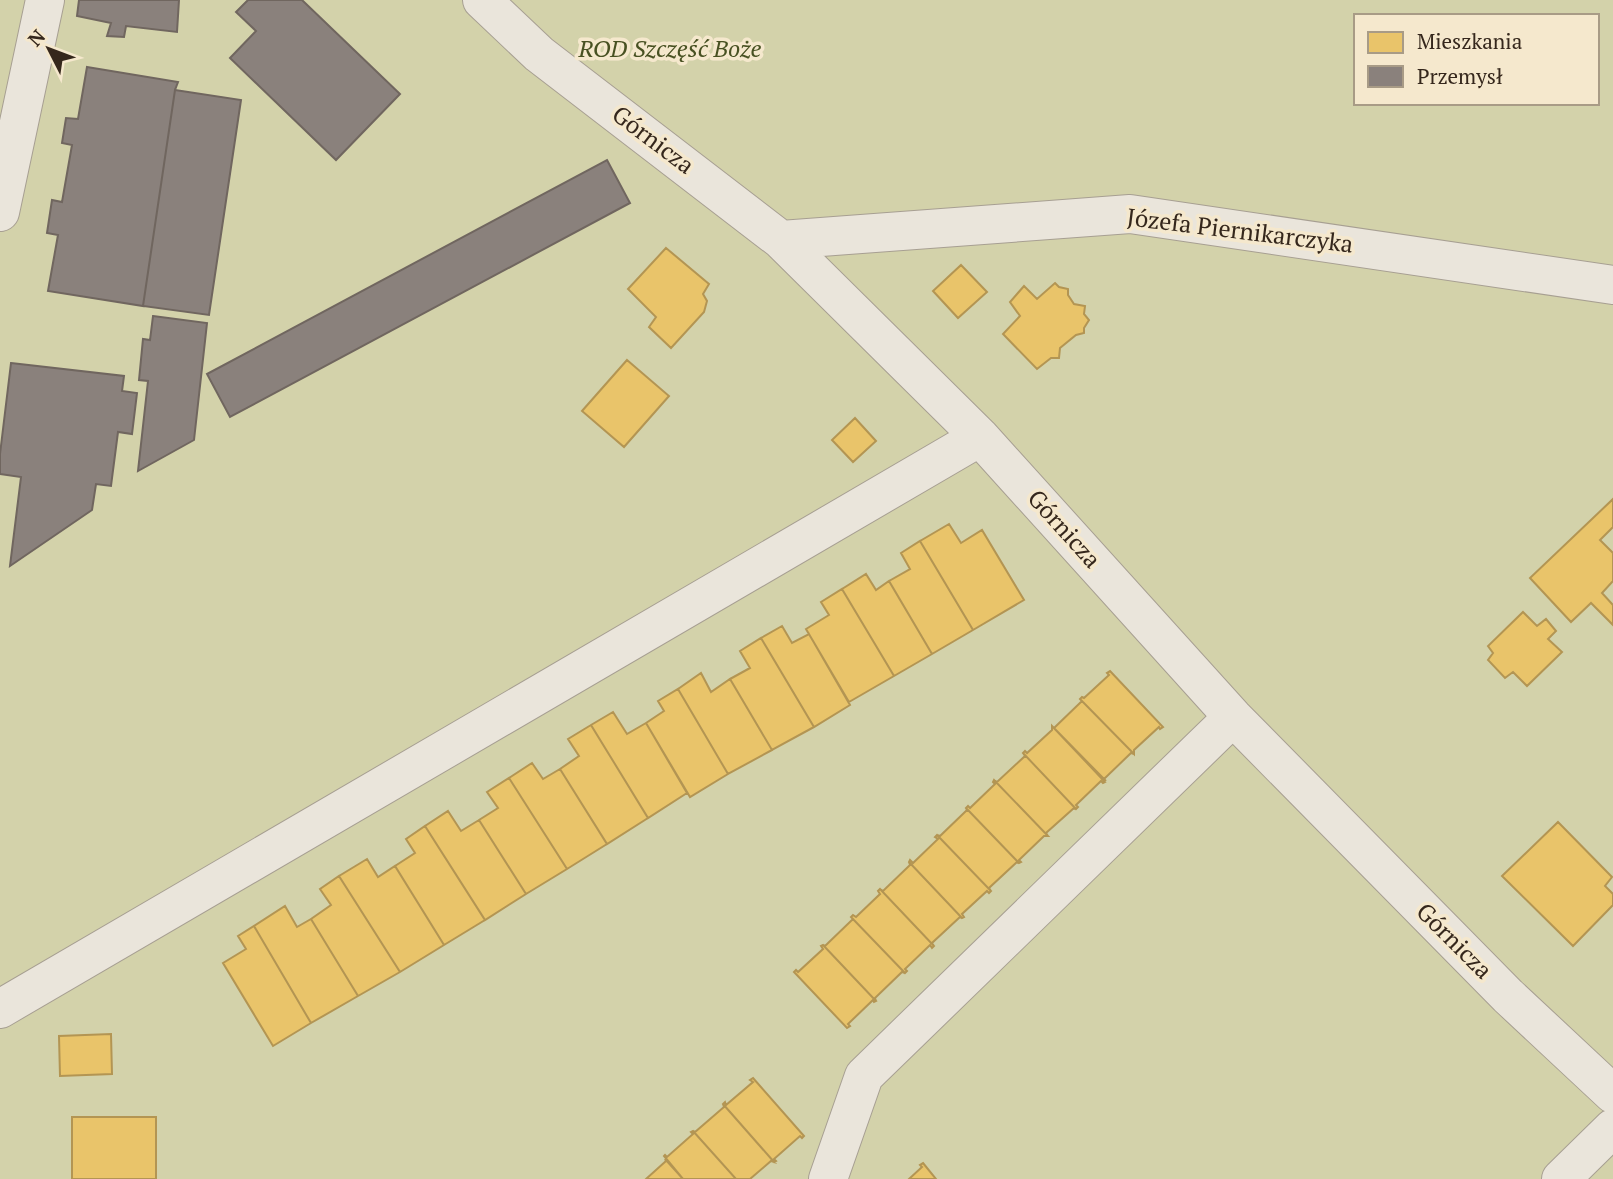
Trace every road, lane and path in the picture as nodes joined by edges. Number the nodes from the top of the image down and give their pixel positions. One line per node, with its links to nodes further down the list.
1 (45, 0): 3 (street)
2 (482, 0): 4 (street, Górnicza)
3 (0, 212)
4 (780, 240): 5 (street, Józefa Piernikarczyka); 6 (street, Górnicza)
5 (1613, 285)
6 (981, 437): 7 (street, Górnicza); 8 (street)
7 (1233, 717): 9 (street, Górnicza); 11 (street)
8 (0, 1009)
9 (1613, 1094)
10 (1613, 1128): 12 (street)
11 (828, 1179)
12 (1561, 1179)

